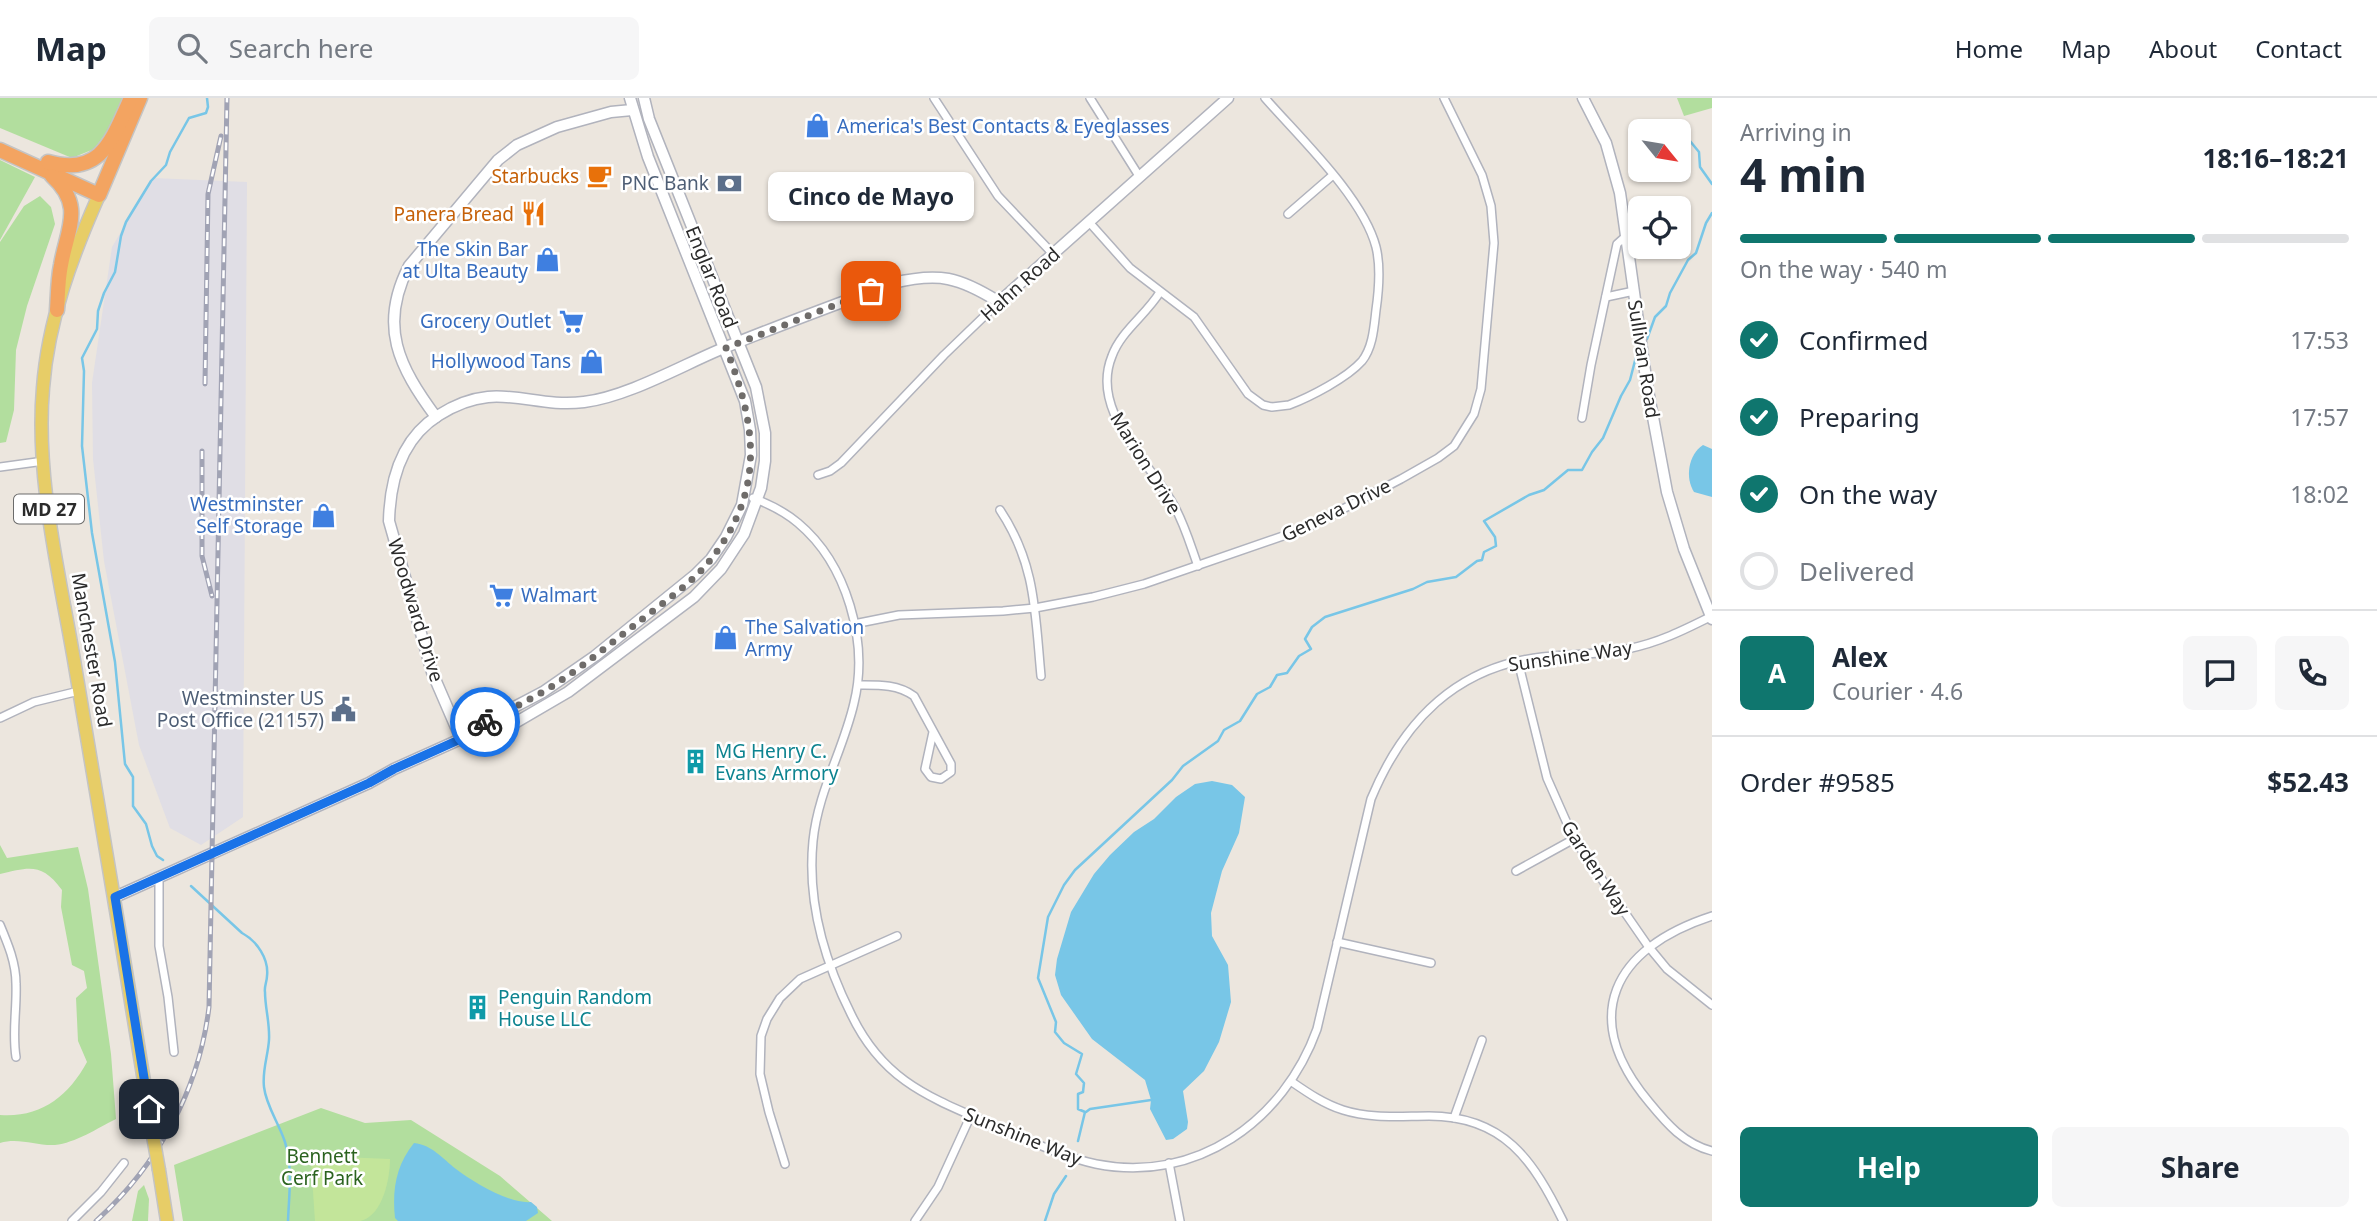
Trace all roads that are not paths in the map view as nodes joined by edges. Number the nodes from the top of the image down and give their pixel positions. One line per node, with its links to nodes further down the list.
1 (131, 98): 14 (highway)
2 (141, 98): 17 (highway, Manchester Road / MD 27)
3 (630, 98): 11 (street, Englar Road)
4 (644, 98): 27 (street, Englar Road)
5 (934, 98): 21 (street)
6 (1090, 98): 16 (street)
7 (1228, 98): 16 (street, Hahn Road)
8 (1265, 98): 15 (street)
9 (1444, 98): 37 (street, Geneva Drive)
10 (1583, 98): 20 (street, Sullivan Road)
11 (632, 110): 28 (street, Englar Road); 29 (street)
12 (0, 140): 14 (highway)
13 (0, 150): 14 (highway)
14 (47, 167): 17 (highway); 26 (highway)
15 (1333, 175): 18 (street); 23 (street)
16 (1139, 176): 19 (street, Hahn Road)
17 (101, 192): 26 (main road, Manchester Road / MD 27)
18 (1288, 214)
19 (1089, 222): 21 (street, Hahn Road); 23 (street)
20 (1626, 236): 22 (street, Sullivan Road); 24 (street)
21 (1053, 254): 25 (street, Hahn Road)
22 (1633, 291): 24 (street); 39 (street, Sullivan Road)
23 (1160, 292): 37 (street, Marion Drive)
24 (1605, 296): 30 (street)
25 (999, 302): 27 (street, Woodward Drive); 33 (street, Hahn Road)
26 (57, 310): 31 (main road, Manchester Road / MD 27)
27 (738, 342): 28 (street, Woodward Drive); 35 (street, Englar Road)
28 (726, 348): 29 (street, Woodward Drive); 34 (street, Englar Road)
29 (436, 417): 47 (street, Woodward Drive)
30 (1582, 418)
31 (44, 461): 32 (street); 44 (main road, Manchester Road / MD 27)
32 (0, 467)
33 (818, 475)
34 (745, 495): 35 (street, Sunshine Way); 47 (street)
35 (758, 500): 40 (street, Sunshine Way); 47 (street)
36 (1000, 510): 38 (street)
37 (1198, 566): 38 (street, Geneva Drive)
38 (1035, 608): 40 (street, Geneva Drive); 42 (street)
39 (1712, 617): 41 (street, Sunshine Way)
40 (854, 624): 43 (street, Sunshine Way)
41 (1518, 661): 48 (street, Garden Way); 55 (street, Sunshine Way)
42 (1041, 676)
43 (858, 685): 46 (street); 58 (street, Sunshine Way)
44 (79, 691): 45 (street); 51 (main road, Manchester Road / MD 27)
45 (0, 718)
46 (933, 732): 46 (street)
47 (462, 738): 50 (street)
48 (1574, 839): 49 (street); 56 (street, Garden Way)
49 (1516, 872)
50 (159, 877): 51 (street); 61 (street)
51 (115, 897): 71 (main road, Manchester Road / MD 27, bridge)
52 (1712, 916): 56 (street)
53 (0, 925): 62 (street)
54 (897, 936): 58 (street)
55 (1337, 942): 57 (street); 63 (street, Sunshine Way)
56 (1648, 946): 59 (street, Garden Way); 66 (street)
57 (1431, 963)
58 (830, 967): 64 (street, Sunshine Way); 69 (street)
59 (1712, 1005)
60 (1482, 1040): 65 (street)
61 (174, 1052)
62 (16, 1057)
63 (1292, 1082): 65 (street); 68 (street, Sunshine Way)
64 (971, 1115): 68 (street, Sunshine Way); 72 (street)
65 (1454, 1118): 74 (street)
66 (1712, 1151)
67 (124, 1163): 70 (street)
68 (1169, 1163): 73 (street)
69 (785, 1164)
70 (72, 1221)
71 (167, 1221)
72 (915, 1221)
73 (1180, 1221)
74 (1563, 1221)

